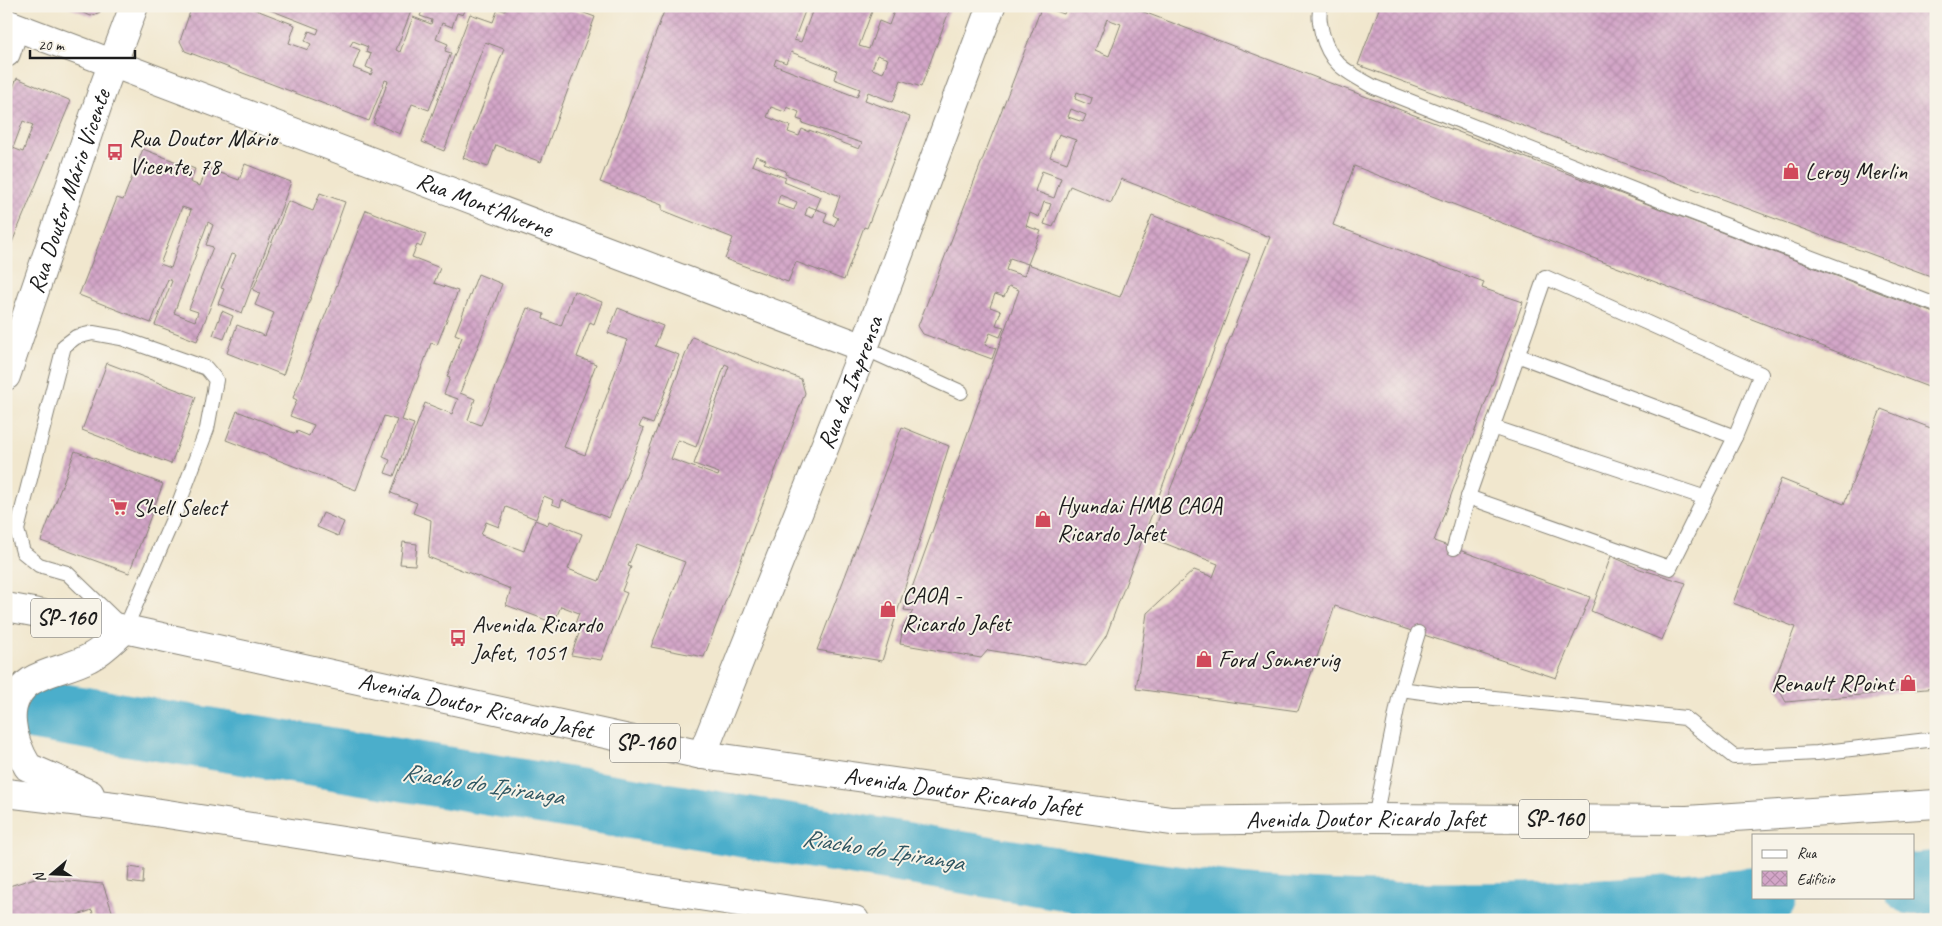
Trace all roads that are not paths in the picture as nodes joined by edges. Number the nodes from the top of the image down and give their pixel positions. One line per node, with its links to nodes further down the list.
1 (134, 6): 6 (main road, Rua Doutor Mário Vicente)
2 (991, 6): 8 (main road, Rua da Imprensa)
3 (1321, 6): 7 (lane)
4 (11, 25): 5 (main road); 6 (main road, Rua Mont'Alverne)
5 (6, 53)
6 (113, 62): 8 (main road, Rua Mont'Alverne); 10 (main road, Rua Doutor Mário Vicente)
7 (1936, 305)
8 (864, 348): 11 (lane, Rua Mont'Alverne); 22 (main road, Rua da Imprensa)
9 (1518, 355): 12 (lane); 13 (lane); 13 (lane)
10 (6, 376)
11 (961, 392)
12 (1492, 427): 14 (lane); 15 (lane)
13 (1735, 437): 15 (lane)
14 (1468, 497): 15 (lane); 16 (lane)
15 (1703, 497)
16 (1454, 548)
17 (6, 607): 18 (main road, Avenida Doutor Ricardo Jafet / SP-160)
18 (125, 629): 18 (lane); 22 (main road, Avenida Doutor Ricardo Jafet / SP-160); 25 (main road)
19 (1418, 633): 20 (lane)
20 (1401, 689): 21 (lane); 26 (lane)
21 (1936, 739)
22 (702, 755): 26 (main road, Avenida Doutor Ricardo Jafet / SP-160)
23 (6, 793): 25 (main road)
24 (1936, 804): 26 (main road, Avenida Doutor Ricardo Jafet / SP-160)
25 (122, 807): 27 (main road)
26 (1375, 818)
27 (855, 920)

